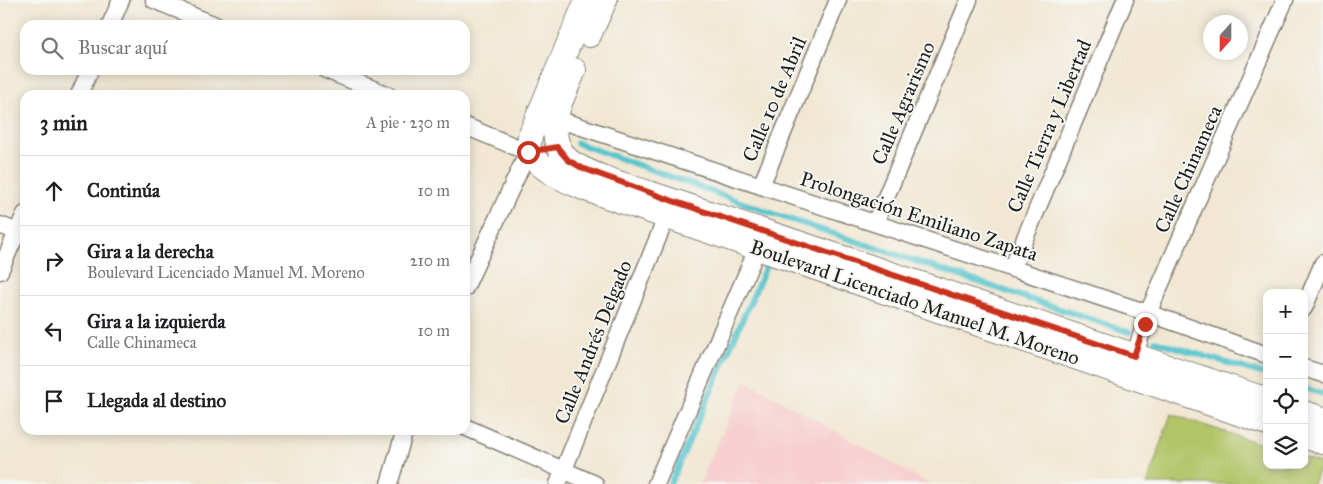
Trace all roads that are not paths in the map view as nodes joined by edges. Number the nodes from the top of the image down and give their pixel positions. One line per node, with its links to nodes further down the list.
1 (121, 0): 9 (street)
2 (154, 0): 10 (street)
3 (587, 0): 15 (street)
4 (605, 0): 15 (street)
5 (838, 0): 19 (street, Calle 10 de Abril)
6 (969, 0): 21 (street, Calle Agrarismo)
7 (1125, 0): 27 (street, Calle Tierra y Libertad)
8 (1285, 0): 31 (street, Calle Chinameca)
9 (112, 20)
10 (203, 20)
11 (88, 75): 13 (street)
12 (338, 75): 14 (street)
13 (81, 90)
14 (376, 90)
15 (548, 116): 17 (street); 18 (street); 19 (street, Prolongación Emiliano Zapata)
16 (470, 128): 18 (street)
17 (557, 147): 18 (street); 20 (street, Boulevard Licenciado Manuel M. Moreno)
18 (528, 152): 20 (street, Boulevard Licenciado Manuel M. Moreno); 29 (street)
19 (761, 186): 21 (street, Prolongación Emiliano Zapata)
20 (670, 209): 25 (street, Boulevard Licenciado Manuel M. Moreno); 33 (street, Boulevard Licenciado Manuel M. Moreno); 44 (street, Calle Andrés Delgado)
21 (876, 223): 27 (street, Prolongación Emiliano Zapata)
22 (0, 225): 23 (street)
23 (20, 233)
24 (20, 235): 28 (street)
25 (758, 248): 33 (street, Boulevard Licenciado Manuel M. Moreno); 47 (street)
26 (1323, 263): 30 (street)
27 (1012, 269): 31 (street, Prolongación Emiliano Zapata)
28 (0, 271)
29 (470, 277)
30 (1308, 299)
31 (1148, 313): 32 (street, Prolongación Emiliano Zapata); 33 (street, Calle Chinameca)
32 (1263, 355)
33 (1131, 365): 36 (street, Boulevard Licenciado Manuel M. Moreno); 39 (street, Boulevard Licenciado Manuel M. Moreno)
34 (1308, 369): 35 (street)
35 (1323, 374)
36 (1263, 399)
37 (1308, 414): 38 (street)
38 (1323, 419)
39 (1263, 421)
40 (470, 430): 44 (street)
41 (403, 435): 45 (street)
42 (1308, 437): 43 (street)
43 (1323, 442)
44 (561, 477): 46 (street)
45 (389, 484)
46 (595, 484)
47 (656, 484)

